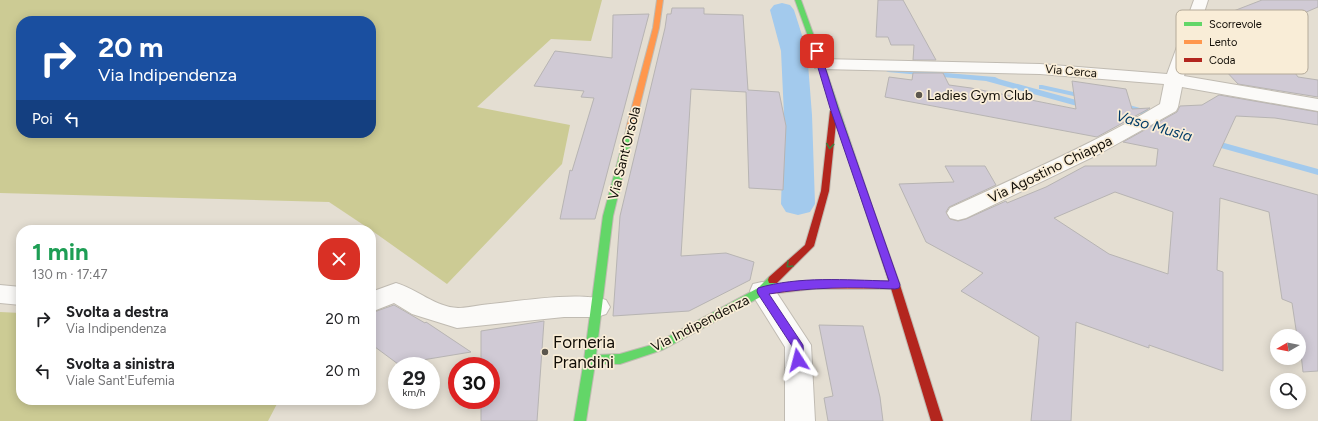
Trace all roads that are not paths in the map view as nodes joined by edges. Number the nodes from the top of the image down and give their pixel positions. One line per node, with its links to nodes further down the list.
1 (660, 0): 16 (street, Via Sant'Orsola)
2 (798, 0): 5 (street)
3 (1201, 0): 4 (street, Via Agostino Chiappa)
4 (1198, 10)
5 (821, 64): 7 (street, Via Cerca); 9 (street)
6 (1176, 74): 7 (street, Via Agostino Chiappa)
7 (1174, 80): 8 (street, Via Cerca); 10 (street, Via Agostino Chiappa)
8 (1318, 105)
9 (834, 108): 11 (street); 12 (street, Via Indipendenza, one-way to 12)
10 (958, 213)
11 (895, 285): 12 (street, Via Indipendenza); 20 (street)
12 (762, 291): 17 (street, Via Indipendenza); 19 (street)
13 (0, 294): 14 (street)
14 (16, 296)
15 (376, 300): 16 (street)
16 (597, 307): 17 (street)
17 (590, 360): 18 (street)
18 (580, 421)
19 (800, 421)
20 (937, 421)

